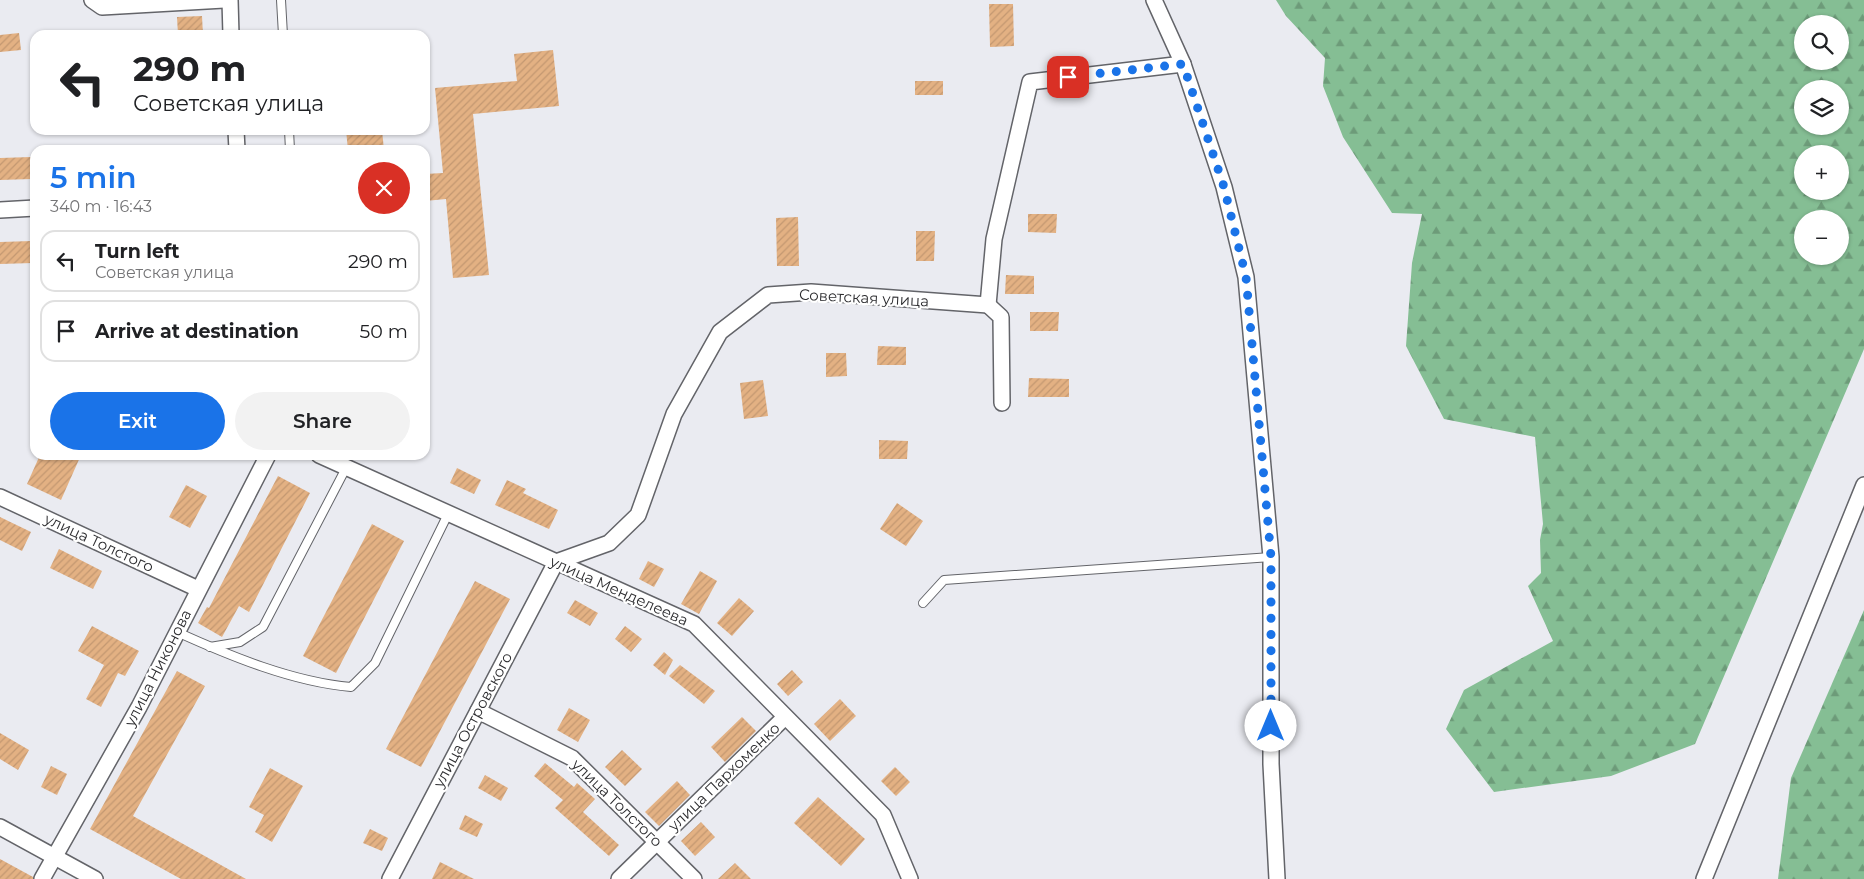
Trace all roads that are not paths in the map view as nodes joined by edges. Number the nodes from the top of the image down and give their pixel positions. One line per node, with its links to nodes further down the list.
1 (92, 0): 2 (street)
2 (224, 0)
3 (230, 0): 6 (street)
4 (281, 0): 7 (lane)
5 (1154, 0): 8 (street)
6 (231, 30)
7 (283, 30)
8 (1183, 64): 11 (street); 19 (street)
9 (30, 208): 10 (street)
10 (0, 210)
11 (988, 305): 12 (street); 20 (street, Советская улица)
12 (1002, 403)
13 (265, 460): 21 (street, улица Никонова)
14 (329, 460): 15 (street, улица Менделеева)
15 (346, 468): 18 (street, улица Менделеева); 24 (lane)
16 (1864, 484): 37 (street)
17 (0, 497): 21 (street, улица Толстого)
18 (448, 514): 20 (street, улица Менделеева); 24 (lane)
19 (1271, 557): 22 (lane); 36 (street)
20 (556, 562): 25 (street, улица Островского); 26 (street, улица Менделеева)
21 (198, 589): 23 (street, улица Никонова)
22 (923, 603)
23 (177, 632): 24 (lane); 29 (street, улица Никонова)
24 (210, 647)
25 (478, 711): 28 (street, улица Толстого); 32 (street, улица Островского)
26 (785, 717): 28 (street, улица Пархоменко); 35 (street, улица Менделеева)
27 (0, 827): 29 (street)
28 (657, 842): 33 (street, улица Пархоменко); 34 (street, улица Толстого)
29 (54, 857): 30 (street, улица Никонова); 31 (street)
30 (42, 879)
31 (95, 879)
32 (390, 879)
33 (619, 879)
34 (694, 879)
35 (910, 879)
36 (1277, 879)
37 (1704, 879)

